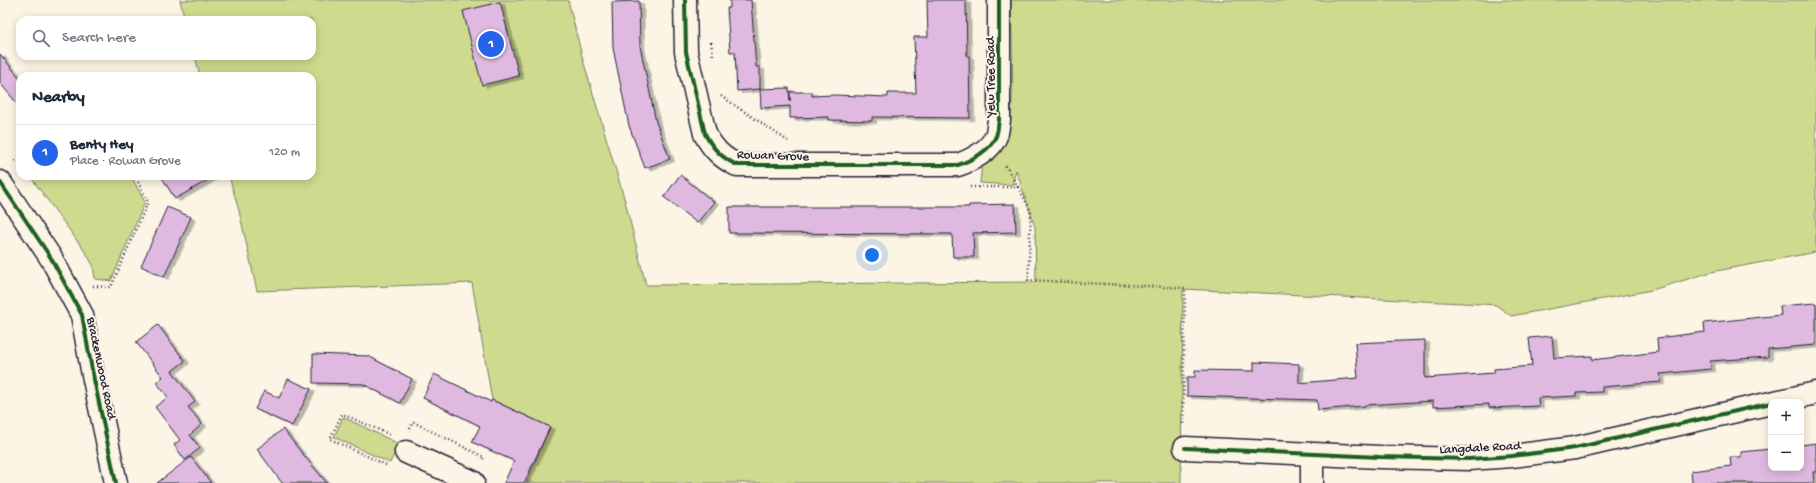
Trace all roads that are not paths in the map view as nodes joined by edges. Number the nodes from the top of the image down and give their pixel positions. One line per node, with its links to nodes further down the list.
1 (685, 0): 3 (street, Rowan Grove)
2 (999, 0): 3 (street, Yew Tree Road)
3 (986, 149)
4 (0, 182): 13 (street, Brackenwood Road)
5 (1816, 393): 6 (street)
6 (1789, 399)
7 (1768, 404): 10 (street, Langdale Road)
8 (1185, 448): 10 (street, Langdale Road)
9 (398, 452): 11 (street)
10 (1312, 455): 14 (street)
11 (440, 476): 12 (street)
12 (473, 482)
13 (116, 483)
14 (1312, 483)

